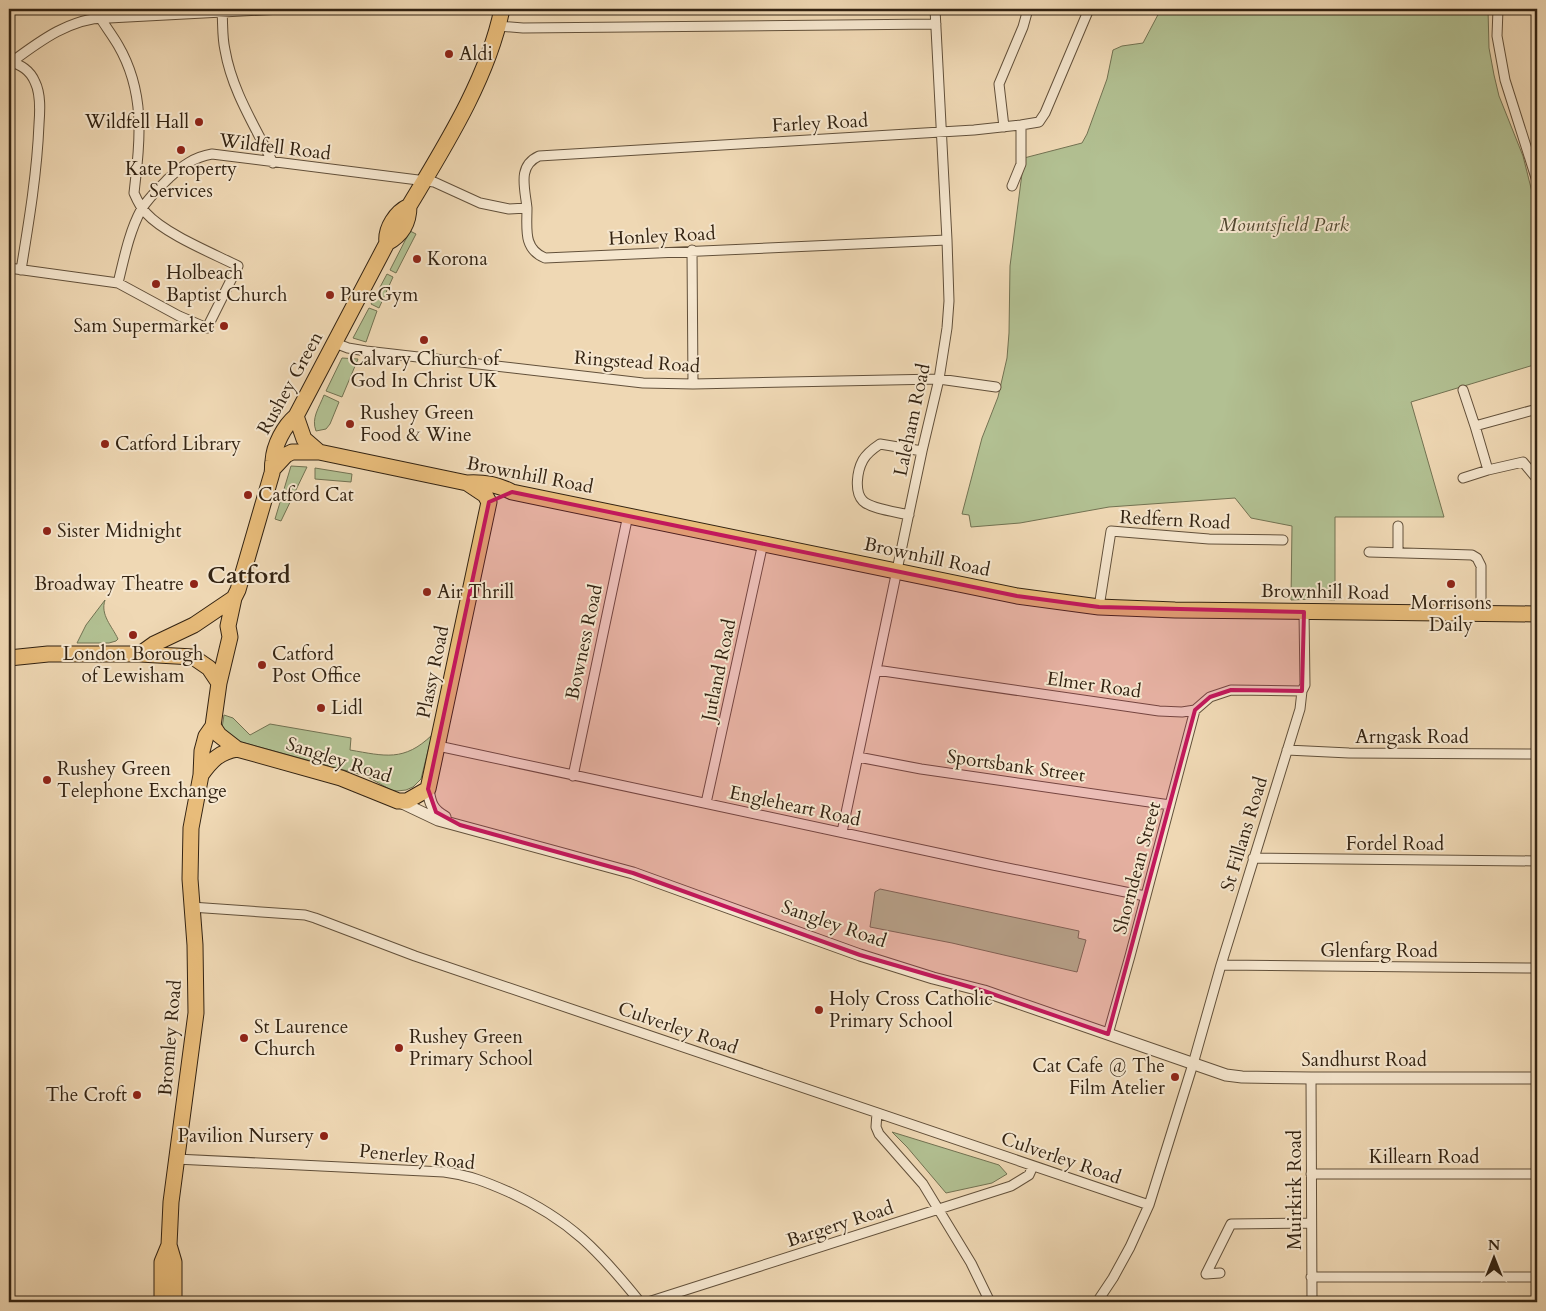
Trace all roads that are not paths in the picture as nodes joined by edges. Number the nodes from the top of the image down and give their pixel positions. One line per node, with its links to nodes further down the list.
1 (96, 9): 9 (street)
2 (282, 9): 8 (street)
3 (502, 9): 11 (highway, Rushey Green)
4 (935, 9): 10 (street, Laleham Road)
5 (1028, 9): 14 (street)
6 (1089, 9): 13 (street, Farley Road)
7 (1498, 9): 18 (street)
8 (222, 11): 9 (street); 16 (street)
9 (100, 18): 12 (street); 20 (street)
10 (936, 24): 11 (street); 15 (street, Laleham Road)
11 (498, 26): 17 (highway, Rushey Green)
12 (10, 62): 25 (street)
13 (1021, 125): 14 (street, Farley Road); 19 (street)
14 (1004, 127): 15 (street, Farley Road)
15 (941, 132): 21 (street, Farley Road); 22 (street, Laleham Road)
16 (273, 163): 17 (street, Wildfell Road); 20 (street, Wildfell Road)
17 (424, 181): 21 (street); 27 (highway, Rushey Green)
18 (1537, 181)
19 (1012, 186)
20 (142, 208): 26 (street, Wildfell Road); 26 (street)
21 (527, 208): 23 (street, Honley Road)
22 (947, 240): 23 (street, Honley Road); 28 (street, Laleham Road)
23 (692, 250): 29 (street)
24 (9, 268): 25 (street)
25 (21, 270): 26 (street)
26 (118, 283)
27 (335, 343): 29 (street, Ringstead Road); 33 (highway, Rushey Green)
28 (939, 379): 29 (street, Ringstead Road); 30 (street, Ringstead Road); 36 (street, Laleham Road)
29 (693, 384)
30 (996, 387)
31 (1463, 390): 34 (street)
32 (1537, 408): 34 (street)
33 (296, 416): 35 (highway); 37 (highway, Rushey Green)
34 (1475, 426): 38 (street)
35 (319, 452): 37 (highway, Brownhill Road); 41 (highway, Brownhill Road)
36 (922, 452): 44 (street, Laleham Road); 44 (street)
37 (273, 469): 52 (highway, Rushey Green)
38 (1488, 470): 39 (street); 40 (street)
39 (1463, 478)
40 (1537, 479)
41 (466, 483): 42 (highway, Brownhill Road); 43 (highway)
42 (512, 492): 43 (highway); 45 (highway, Brownhill Road)
43 (489, 502): 66 (highway, Plassy Road)
44 (909, 514): 51 (street, Laleham Road)
45 (628, 515): 48 (highway, Brownhill Road); 72 (street, Bowness Road)
46 (1398, 526): 50 (street)
47 (1283, 540): 53 (street, Redfern Road)
48 (763, 543): 51 (highway, Brownhill Road); 75 (street, Jutland Road)
49 (1369, 552): 50 (street)
50 (1398, 553): 55 (street)
51 (897, 572): 53 (highway, Brownhill Road); 61 (street, Laleham Road)
52 (234, 598): 59 (highway); 62 (highway, Rushey Green)
53 (1099, 607): 54 (highway, Brownhill Road)
54 (1304, 612): 55 (highway, Brownhill Road); 63 (street, St Fillans Road)
55 (1481, 613): 56 (highway, Brownhill Road)
56 (1537, 614)
57 (9, 649): 58 (highway)
58 (48, 654): 59 (highway); 60 (highway)
59 (140, 654): 62 (highway)
60 (9, 658)
61 (876, 670): 64 (street, Elmer Road); 70 (street, Laleham Road)
62 (220, 683): 65 (highway, Rushey Green)
63 (1302, 691): 64 (street); 68 (street, St Fillans Road)
64 (1195, 710): 76 (street, Shorndean Street)
65 (213, 726): 67 (highway, Sangley Road); 71 (highway, Bromley Road)
66 (438, 746): 72 (street, Engleheart Road); 73 (highway, Plassy Road)
67 (237, 749): 71 (highway); 74 (highway, Sangley Road)
68 (1287, 750): 69 (street, Arngask Road); 79 (street, St Fillans Road)
69 (1537, 754)
70 (858, 757): 76 (street, Sportsbank Street); 78 (street, Laleham Road)
71 (201, 775): 82 (highway, Bromley Road)
72 (573, 776): 75 (street, Engleheart Road)
73 (428, 790): 74 (highway); 77 (street, Sangley Road)
74 (398, 801): 77 (street, Sangley Road)
75 (706, 803): 78 (street, Engleheart Road)
76 (1170, 805): 81 (street, Shorndean Street)
77 (460, 825): 85 (street, Sangley Road)
78 (842, 832): 81 (street, Engleheart Road)
79 (1253, 858): 80 (street, Fordel Road); 83 (street, St Fillans Road)
80 (1537, 861)
81 (1146, 896): 85 (street, Shorndean Street)
82 (191, 907): 89 (street, Culverley Road); 90 (highway, Bromley Road)
83 (1221, 965): 84 (street, Glenfarg Road); 86 (street, St Fillans Road)
84 (1537, 968)
85 (1108, 1034): 86 (street, Sangley Road)
86 (1193, 1064): 87 (street, Sandhurst Road); 94 (street, St Fillans Road)
87 (1311, 1078): 88 (street, Sandhurst Road); 92 (street, Muirkirk Road)
88 (1537, 1078)
89 (877, 1113): 91 (street, Culverley Road); 95 (street)
90 (176, 1158): 97 (highway, Bromley Road); 103 (street, Penerley Road)
91 (1034, 1166): 94 (street, Culverley Road); 95 (street, Bargery Road)
92 (1311, 1174): 93 (street, Killearn Road); 96 (street, Muirkirk Road)
93 (1537, 1174)
94 (1149, 1205): 106 (street, St Fillans Road)
95 (939, 1209): 104 (street, Bargery Road); 105 (street)
96 (1311, 1224): 98 (street); 99 (street, Muirkirk Road)
97 (169, 1245): 101 (highway, Bromley Road); 102 (highway, Bromley Road)
98 (1220, 1273)
99 (1311, 1277): 100 (street); 107 (street, Muirkirk Road)
100 (1537, 1277)
101 (162, 1302)
102 (174, 1302)
103 (640, 1302)
104 (648, 1302)
105 (990, 1302)
106 (1097, 1302)
107 (1312, 1302)

